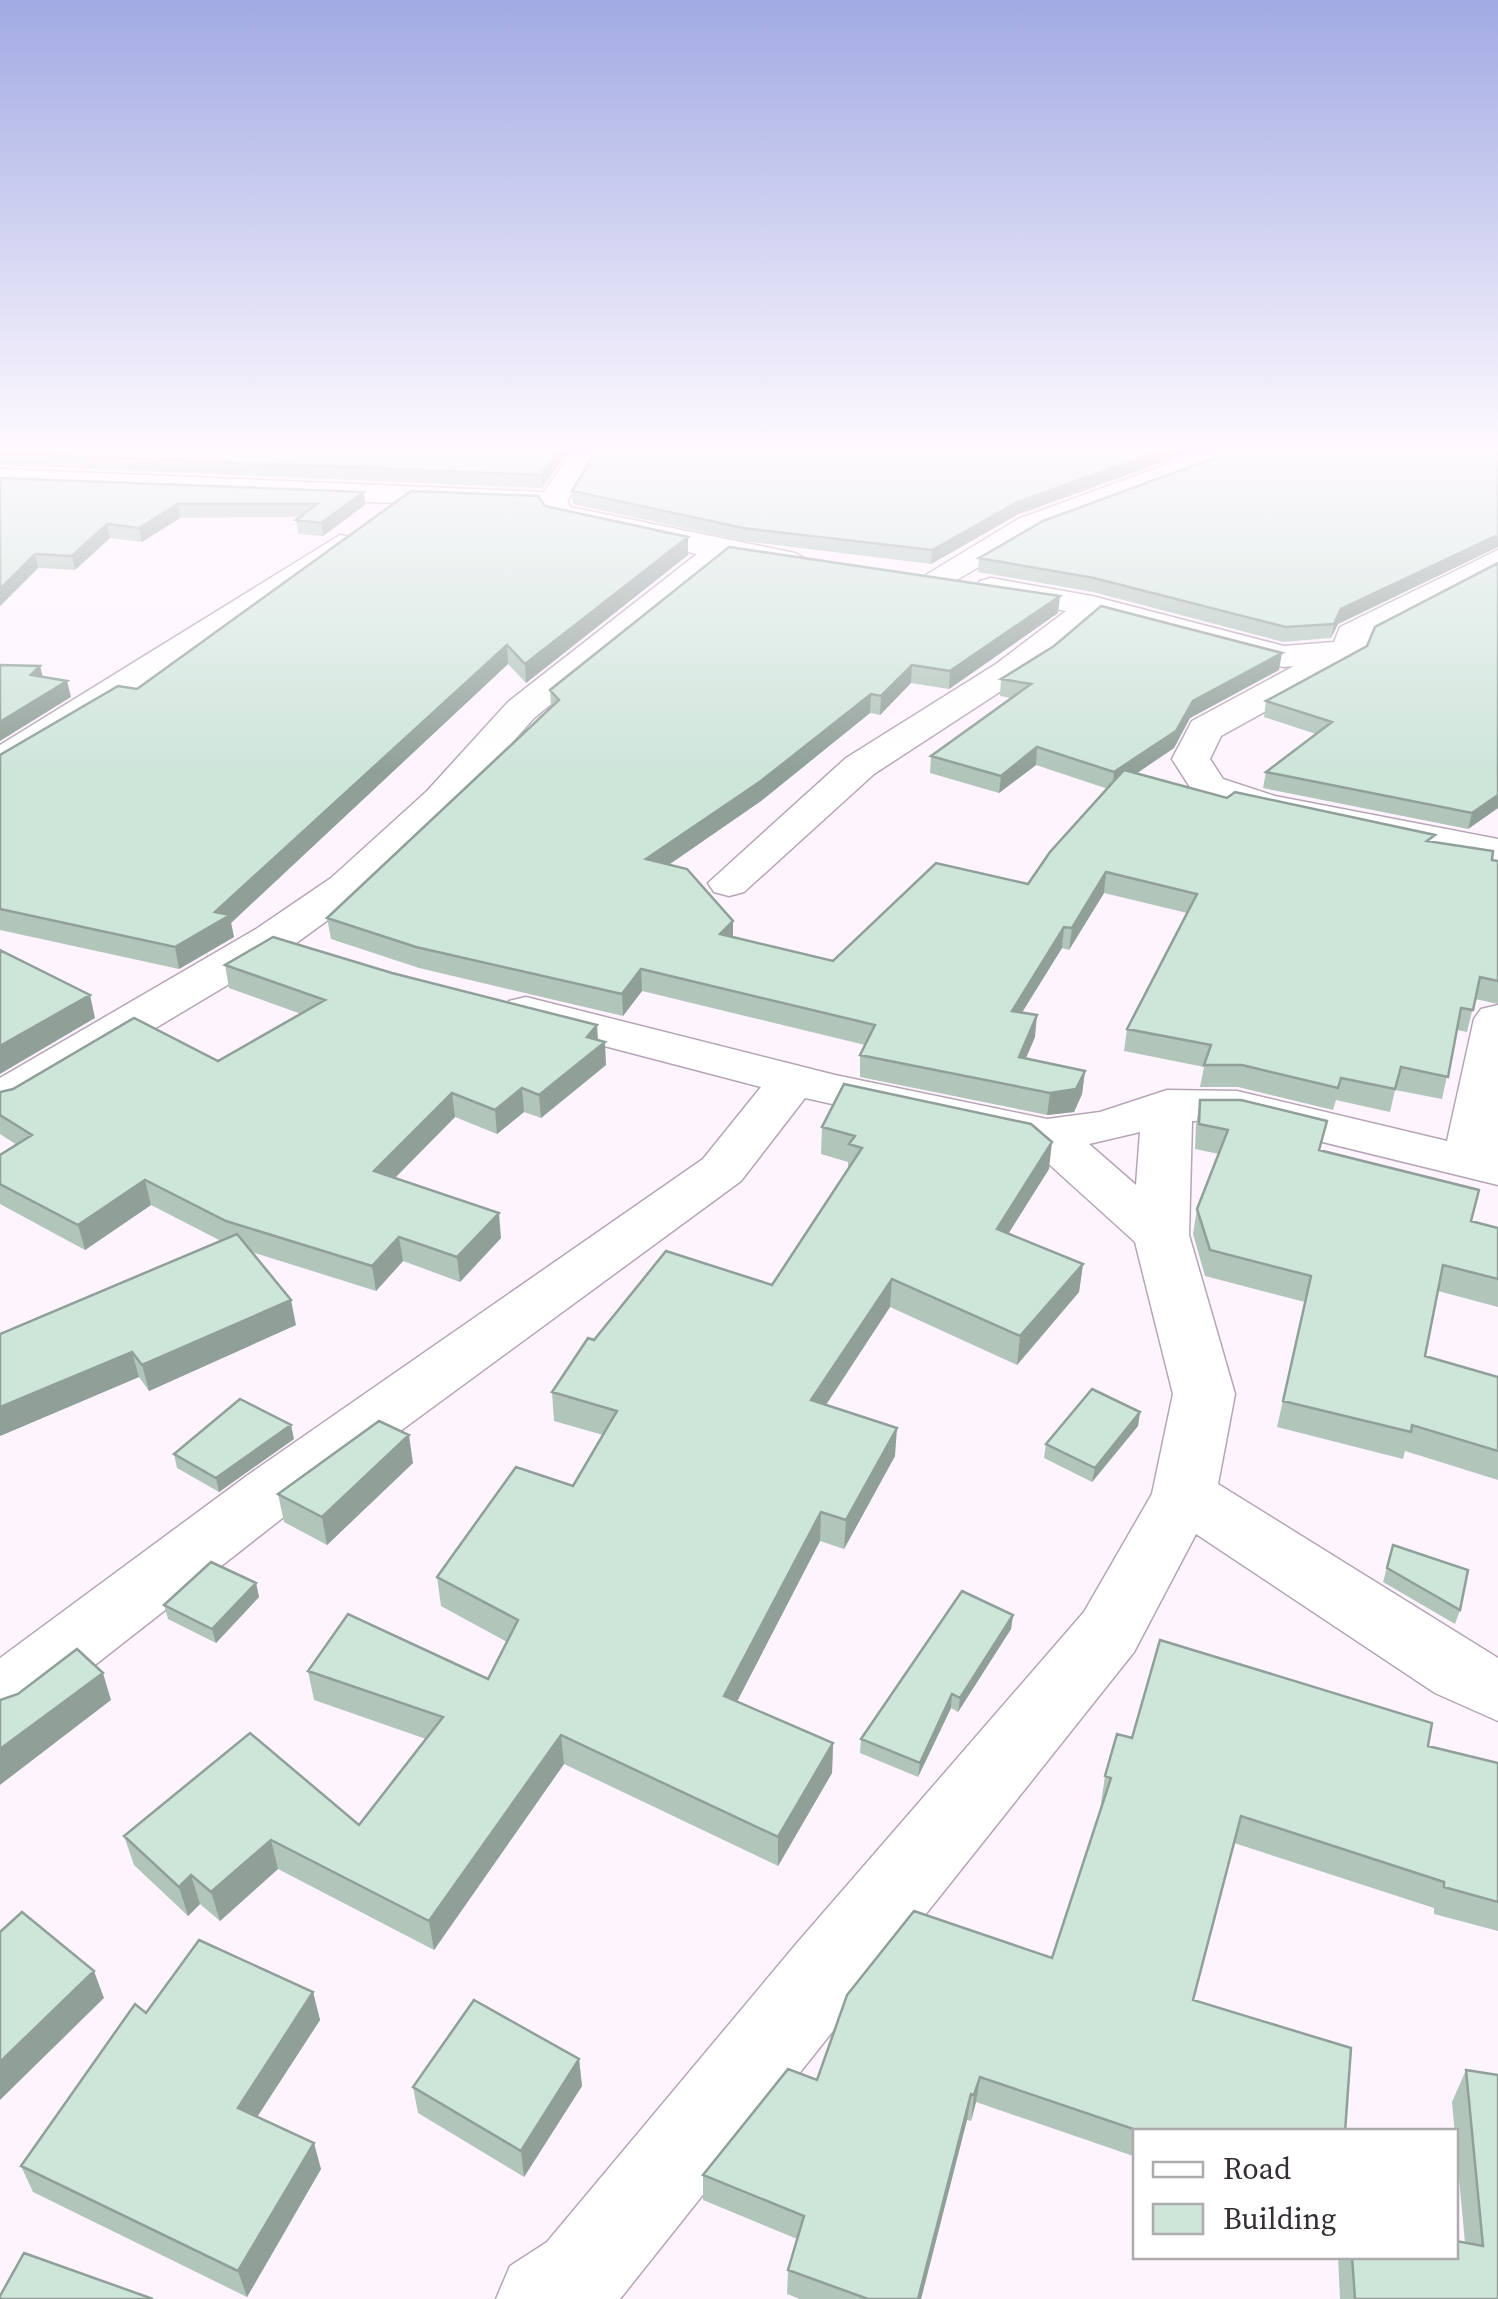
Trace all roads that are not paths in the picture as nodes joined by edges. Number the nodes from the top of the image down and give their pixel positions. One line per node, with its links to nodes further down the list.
1 (320, 558): 13 (street)
2 (711, 558): 16 (street)
3 (776, 558): 6 (street)
4 (972, 558): 8 (street)
5 (1498, 560): 9 (street)
6 (821, 565)
7 (899, 574): 8 (street)
8 (938, 578): 11 (street)
9 (1434, 590): 10 (street); 12 (street)
10 (1482, 601)
11 (1092, 606): 12 (street); 15 (street)
12 (1350, 650): 14 (street)
13 (0, 762)
14 (1498, 852)
15 (728, 883)
16 (272, 939): 17 (street); 21 (street)
17 (329, 958)
18 (473, 999): 20 (street)
19 (1498, 1019): 24 (street)
20 (792, 1080): 23 (street); 28 (street)
21 (0, 1100)
22 (1166, 1105): 23 (street); 24 (street); 25 (street)
23 (1047, 1135): 25 (street)
24 (1484, 1166)
25 (1161, 1234): 26 (street)
26 (1184, 1494): 27 (street); 29 (street)
27 (1498, 1691)
28 (0, 1698)
29 (543, 2299)

